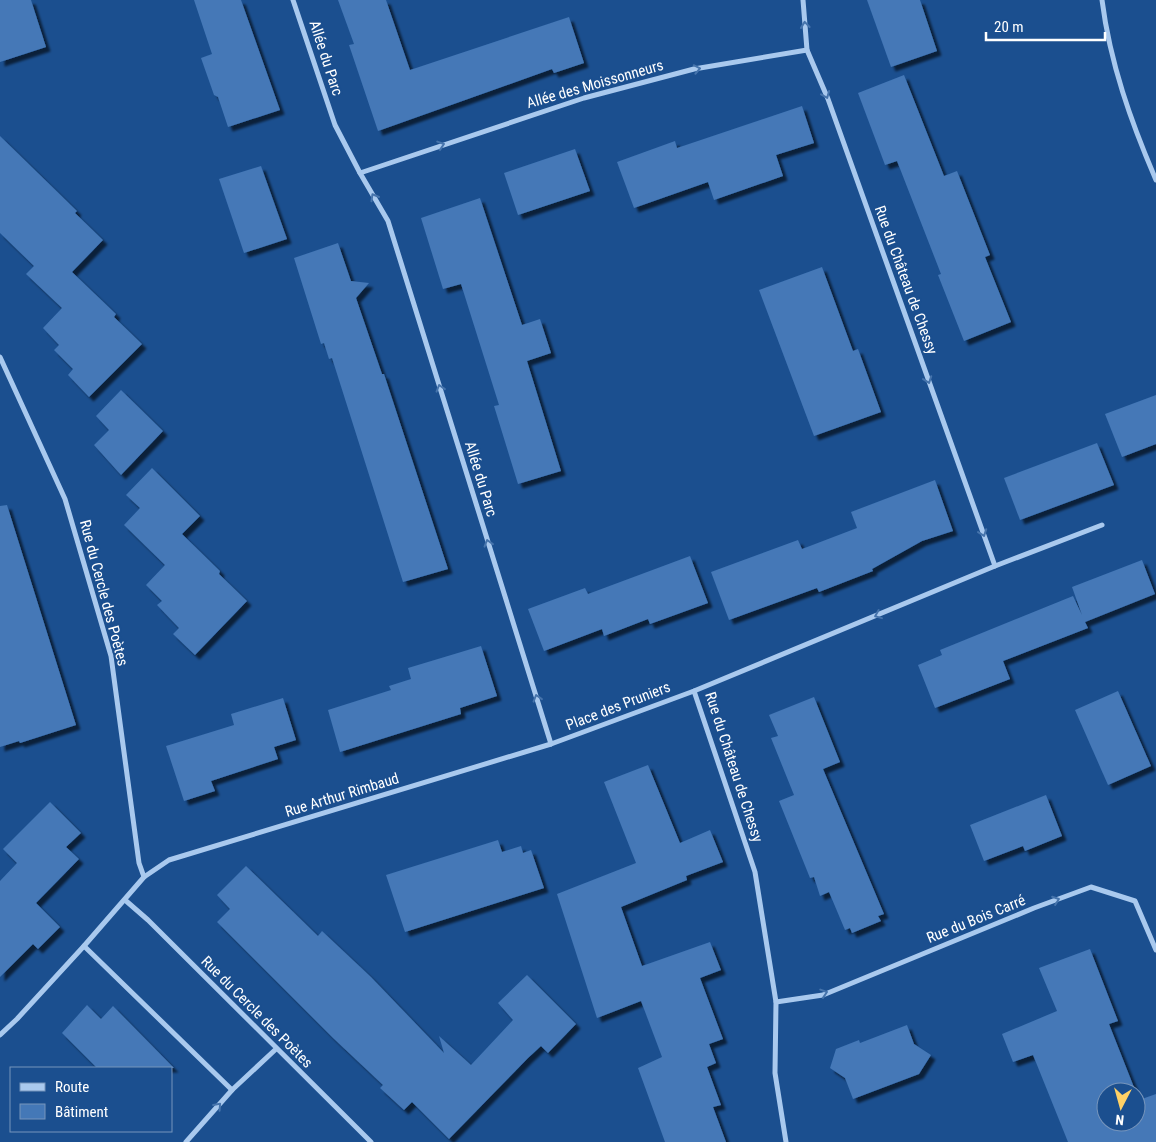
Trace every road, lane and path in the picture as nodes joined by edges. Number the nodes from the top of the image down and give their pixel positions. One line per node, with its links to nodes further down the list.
1 (293, 0): 5 (street, Allée du Parc)
2 (803, 0): 4 (street, Rue du Château de Chessy, one-way to 2)
3 (1102, 0): 6 (street)
4 (808, 50): 5 (street, Allée des Moissonneurs, one-way to 4); 9 (street, Rue du Château de Chessy, one-way to 9)
5 (360, 173): 11 (street, Allée du Parc, one-way to 5)
6 (1156, 180)
7 (0, 357): 12 (street, Rue du Cercle des Poètes)
8 (1102, 525): 9 (street, Rue du Château de Chessy)
9 (995, 566): 10 (street, Rue du Château de Chessy, one-way to 10)
10 (694, 691): 11 (street, Place des Pruniers); 16 (street, Rue du Château de Chessy)
11 (551, 744): 12 (street, Rue Arthur Rimbaud)
12 (144, 877): 13 (street)
13 (125, 900): 14 (street); 18 (street, Rue du Cercle des Poètes)
14 (84, 946): 17 (street); 19 (street)
15 (1156, 950): 16 (street, Rue du Bois Carré, one-way to 15)
16 (776, 1002): 22 (street, Rue du Château de Chessy)
17 (0, 1035)
18 (276, 1048): 19 (street); 21 (street, Rue du Cercle des Poètes)
19 (232, 1090): 20 (street, one-way to 19)
20 (186, 1142)
21 (371, 1142)
22 (786, 1142)

